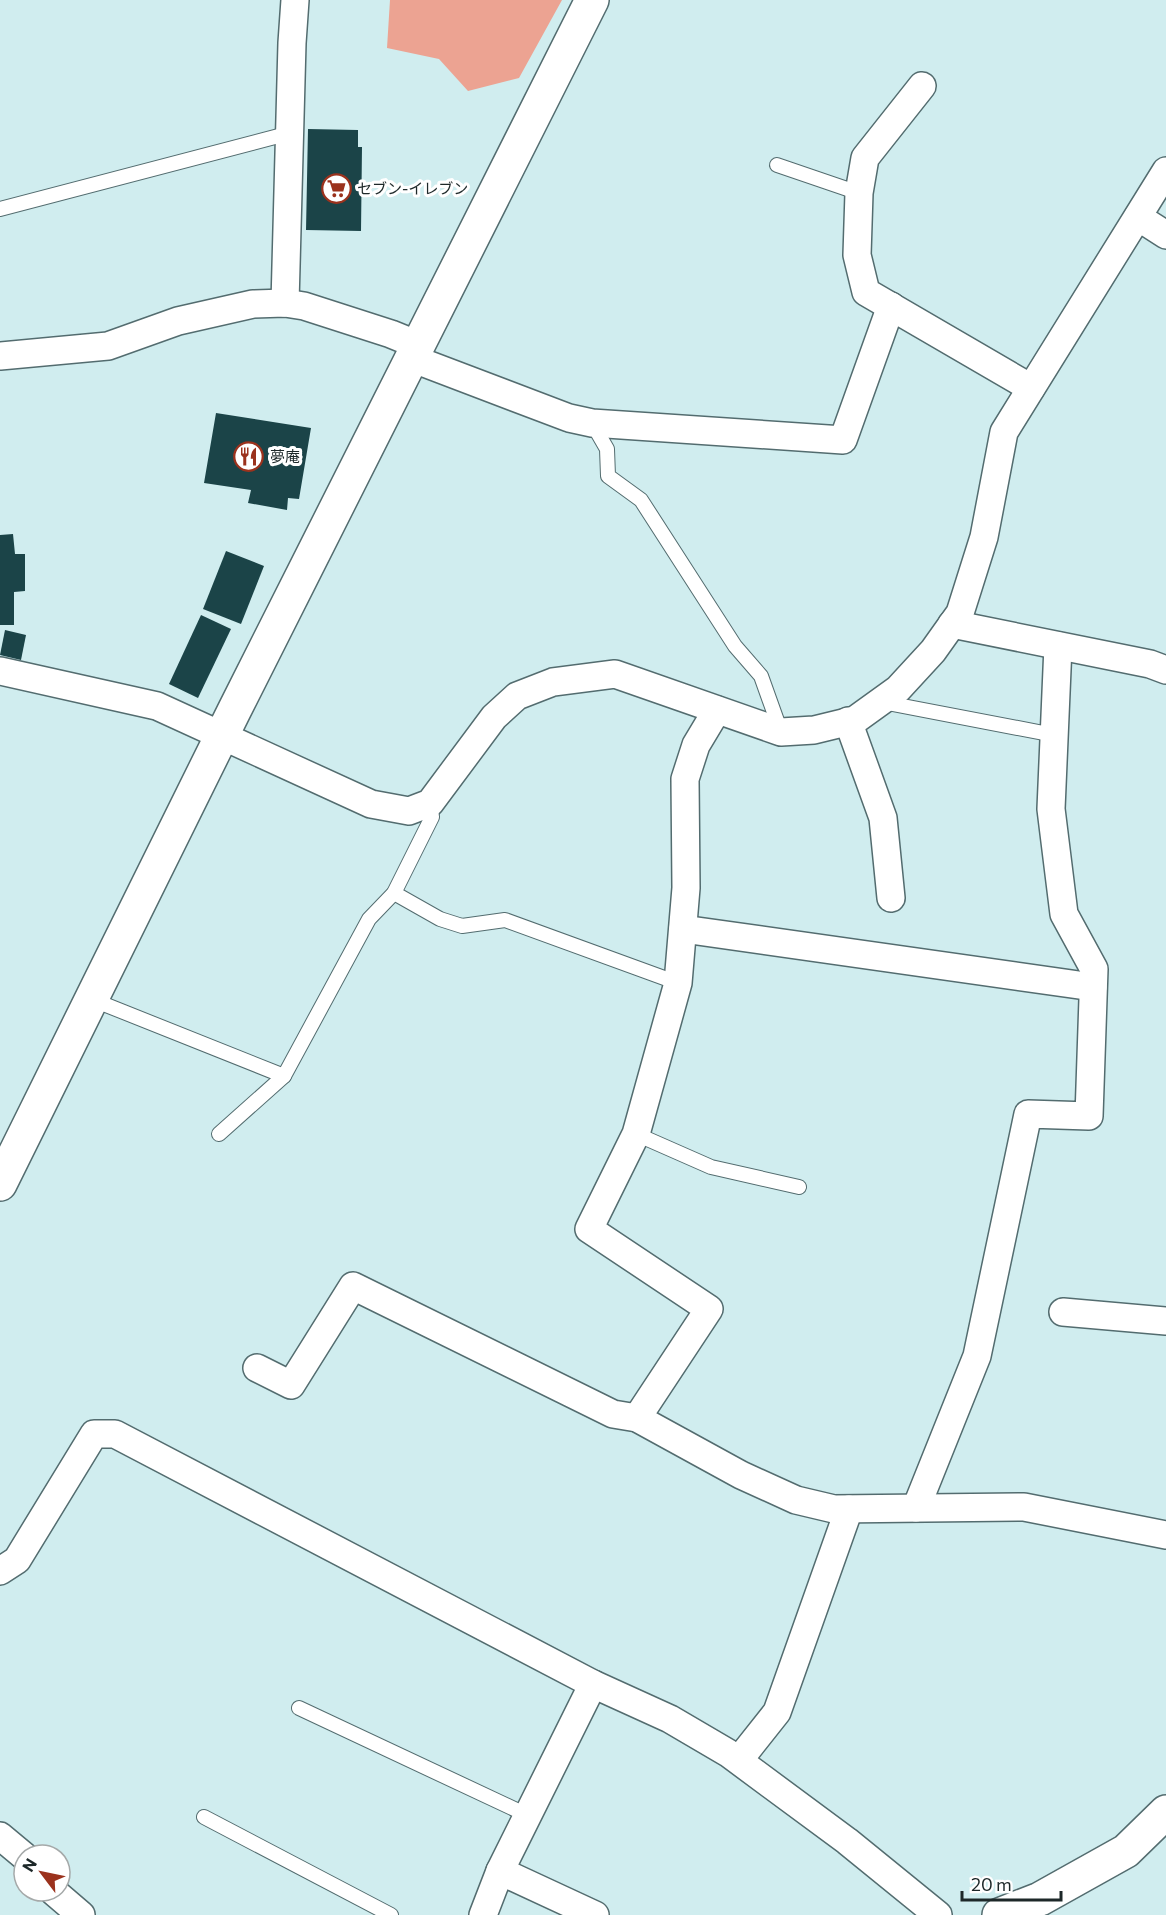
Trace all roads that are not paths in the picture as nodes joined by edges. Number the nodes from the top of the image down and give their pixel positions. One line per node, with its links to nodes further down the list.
1 (295, 0): 4 (street)
2 (592, 0): 13 (street)
3 (922, 86): 7 (street)
4 (290, 133): 8 (lane); 11 (street)
5 (777, 165): 7 (lane)
6 (1166, 171): 9 (street)
7 (859, 193): 12 (street)
8 (0, 209)
9 (1138, 217): 10 (street); 15 (street)
10 (1166, 235)
11 (285, 303): 13 (street); 14 (street)
12 (891, 306): 15 (street); 16 (street)
13 (415, 352): 16 (street); 26 (street)
14 (0, 356)
15 (1031, 388): 17 (street)
16 (592, 423): 24 (lane)
17 (952, 624): 18 (street); 21 (street)
18 (1058, 646): 19 (street); 25 (street)
19 (1166, 670)
20 (0, 671): 26 (street)
21 (880, 702): 23 (street); 25 (lane)
22 (717, 710): 24 (street); 27 (street); 30 (street)
23 (848, 721): 24 (street); 29 (street)
24 (780, 732)
25 (1054, 735): 32 (street)
26 (222, 736): 27 (street); 33 (street)
27 (430, 803): 28 (lane)
28 (394, 893): 31 (lane); 34 (lane)
29 (891, 898)
30 (683, 929): 31 (street); 32 (street)
31 (678, 983): 36 (street)
32 (1093, 987): 43 (street)
33 (91, 999): 34 (lane); 37 (street)
34 (284, 1076): 35 (lane)
35 (219, 1134)
36 (636, 1134): 38 (lane); 42 (street)
37 (0, 1184)
38 (799, 1187)
39 (1063, 1312): 40 (street)
40 (1166, 1321)
41 (257, 1368): 42 (street)
42 (637, 1418): 44 (street)
43 (916, 1508): 44 (street); 45 (street)
44 (849, 1509): 49 (street)
45 (1166, 1535)
46 (0, 1571): 47 (street)
47 (593, 1684): 49 (street); 51 (street)
48 (299, 1707): 51 (lane)
49 (739, 1760): 62 (street)
50 (1166, 1812): 57 (street)
51 (527, 1815): 55 (street)
52 (204, 1817): 59 (lane)
53 (0, 1836): 54 (street)
54 (12, 1846)
55 (500, 1871): 60 (street); 61 (street)
56 (67, 1903): 58 (street)
57 (1044, 1907): 63 (street)
58 (81, 1915)
59 (391, 1915)
60 (483, 1915)
61 (596, 1915)
62 (938, 1915)
63 (999, 1915)

